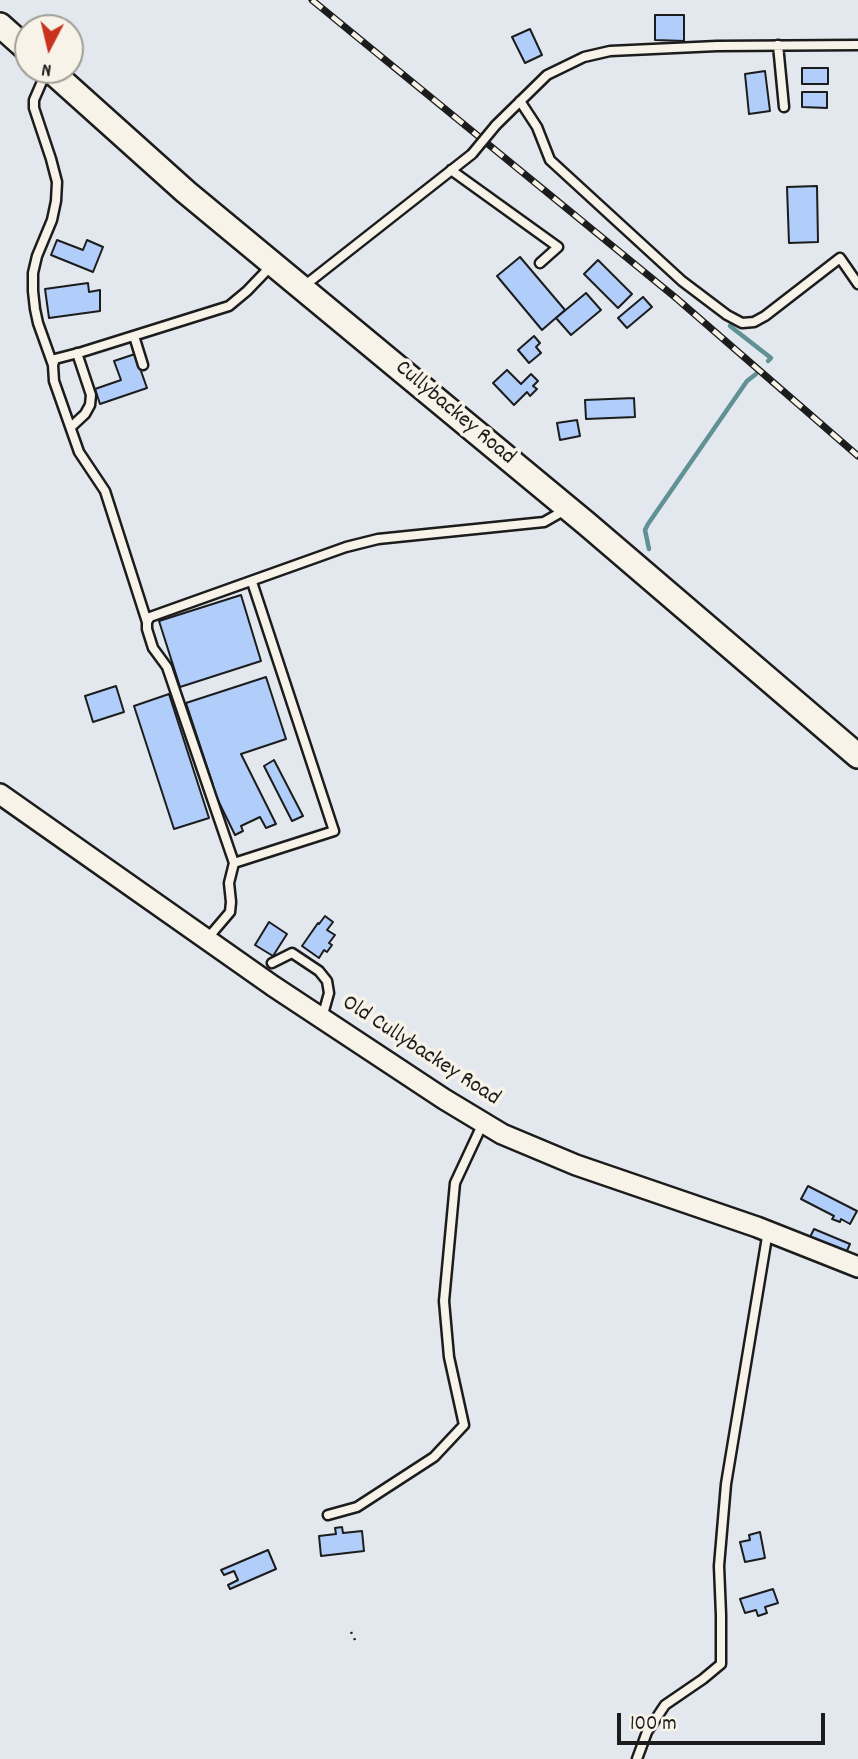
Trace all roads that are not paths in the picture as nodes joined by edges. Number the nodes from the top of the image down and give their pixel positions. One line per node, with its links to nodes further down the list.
1 (0, 25): 2 (main road)
2 (14, 38)
3 (778, 45): 4 (lane); 7 (lane); 8 (lane)
4 (858, 45)
5 (42, 84): 16 (lane)
6 (65, 84): 11 (main road, Cullybackey Road)
7 (520, 101): 9 (lane, bridge); 12 (lane)
8 (784, 107)
9 (451, 170): 10 (lane); 13 (lane)
10 (540, 263)
11 (273, 264): 13 (main road, Cullybackey Road); 14 (lane)
12 (858, 284)
13 (302, 288): 19 (main road, Cullybackey Road)
14 (134, 336): 15 (lane); 17 (lane)
15 (77, 353): 16 (lane); 18 (lane)
16 (53, 365): 18 (lane)
17 (142, 365)
18 (71, 427): 21 (lane)
19 (568, 508): 20 (lane); 22 (main road, Cullybackey Road)
20 (252, 582): 21 (lane); 24 (lane)
21 (147, 622): 24 (lane)
22 (858, 756)
23 (0, 794): 25 (street, Old Cullybackey Road)
24 (234, 863): 25 (lane)
25 (207, 939): 27 (street, Old Cullybackey Road)
26 (272, 964): 27 (lane)
27 (322, 1018): 28 (street, Old Cullybackey Road)
28 (483, 1123): 29 (street, Old Cullybackey Road); 31 (lane)
29 (768, 1231): 30 (street, Old Cullybackey Road); 32 (lane)
30 (858, 1267)
31 (328, 1515)
32 (637, 1759)

